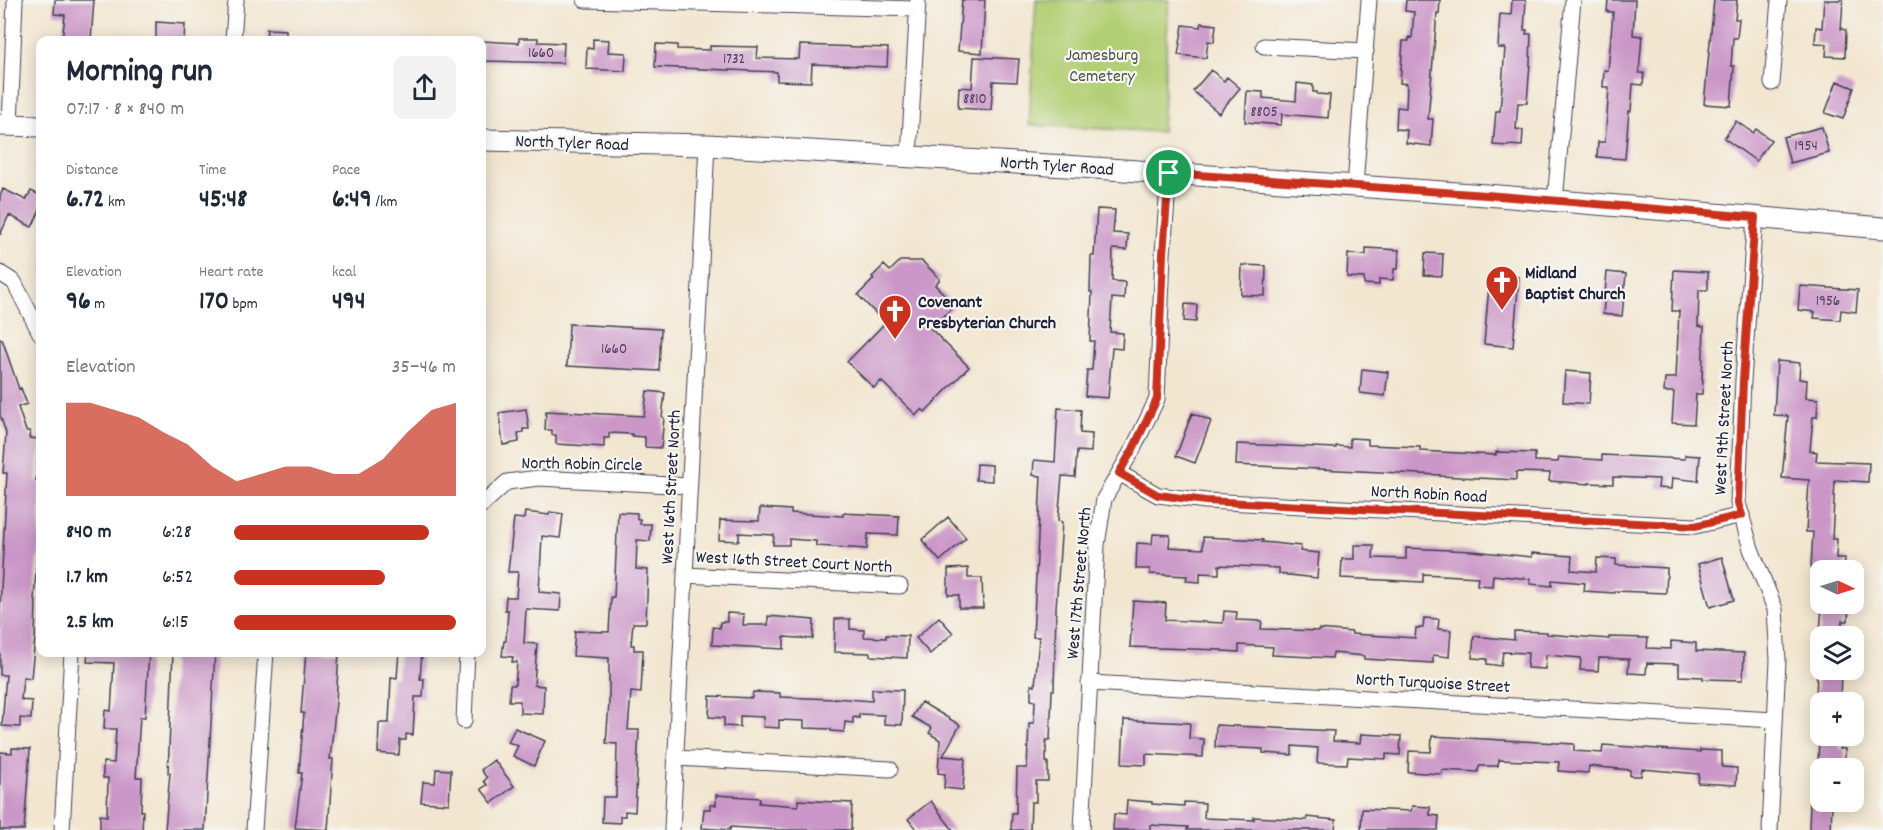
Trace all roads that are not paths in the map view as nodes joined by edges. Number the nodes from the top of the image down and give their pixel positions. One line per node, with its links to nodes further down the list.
1 (15, 0): 13 (street)
2 (236, 0): 9 (street)
3 (585, 0): 7 (street)
4 (1370, 0): 11 (street)
5 (1573, 0): 20 (street)
6 (1779, 0): 12 (street)
7 (720, 2): 8 (street)
8 (918, 5): 17 (street)
9 (233, 36)
10 (1264, 46): 11 (street)
11 (1366, 51): 19 (street)
12 (1772, 83)
13 (5, 125): 14 (main road)
14 (36, 126)
15 (486, 140): 16 (main road, North Tyler Road)
16 (708, 146): 17 (main road, North Tyler Road); 26 (street, West 16th Street North)
17 (909, 156): 18 (main road, North Tyler Road)
18 (1169, 173): 19 (main road, North Tyler Road); 25 (street, West 17th Street North)
19 (1355, 186): 20 (main road, North Tyler Road)
20 (1555, 201): 21 (main road, North Tyler Road)
21 (1755, 217): 22 (main road, North Tyler Road); 28 (street, West 19th Street North)
22 (1883, 228)
23 (0, 273): 24 (street)
24 (36, 325)
25 (1119, 473): 28 (street, North Robin Road); 34 (street, West 17th Street North)
26 (689, 486): 27 (street, North Robin Circle); 29 (street, West 16th Street North)
27 (486, 501)
28 (1742, 515): 35 (street, West 19th Street North)
29 (685, 575): 30 (street, West 16th Street Court North); 37 (street, West 16th Street North)
30 (900, 586)
31 (72, 657): 39 (street)
32 (266, 657): 40 (street)
33 (467, 657): 36 (street)
34 (1089, 683): 35 (street, North Turquoise Street); 42 (street, West 17th Street North)
35 (1775, 720): 43 (street, West 19th Street North)
36 (464, 721)
37 (675, 758): 38 (street); 41 (street, West 16th Street North)
38 (890, 769)
39 (62, 830)
40 (254, 830)
41 (672, 830)
42 (1082, 830)
43 (1770, 830)

